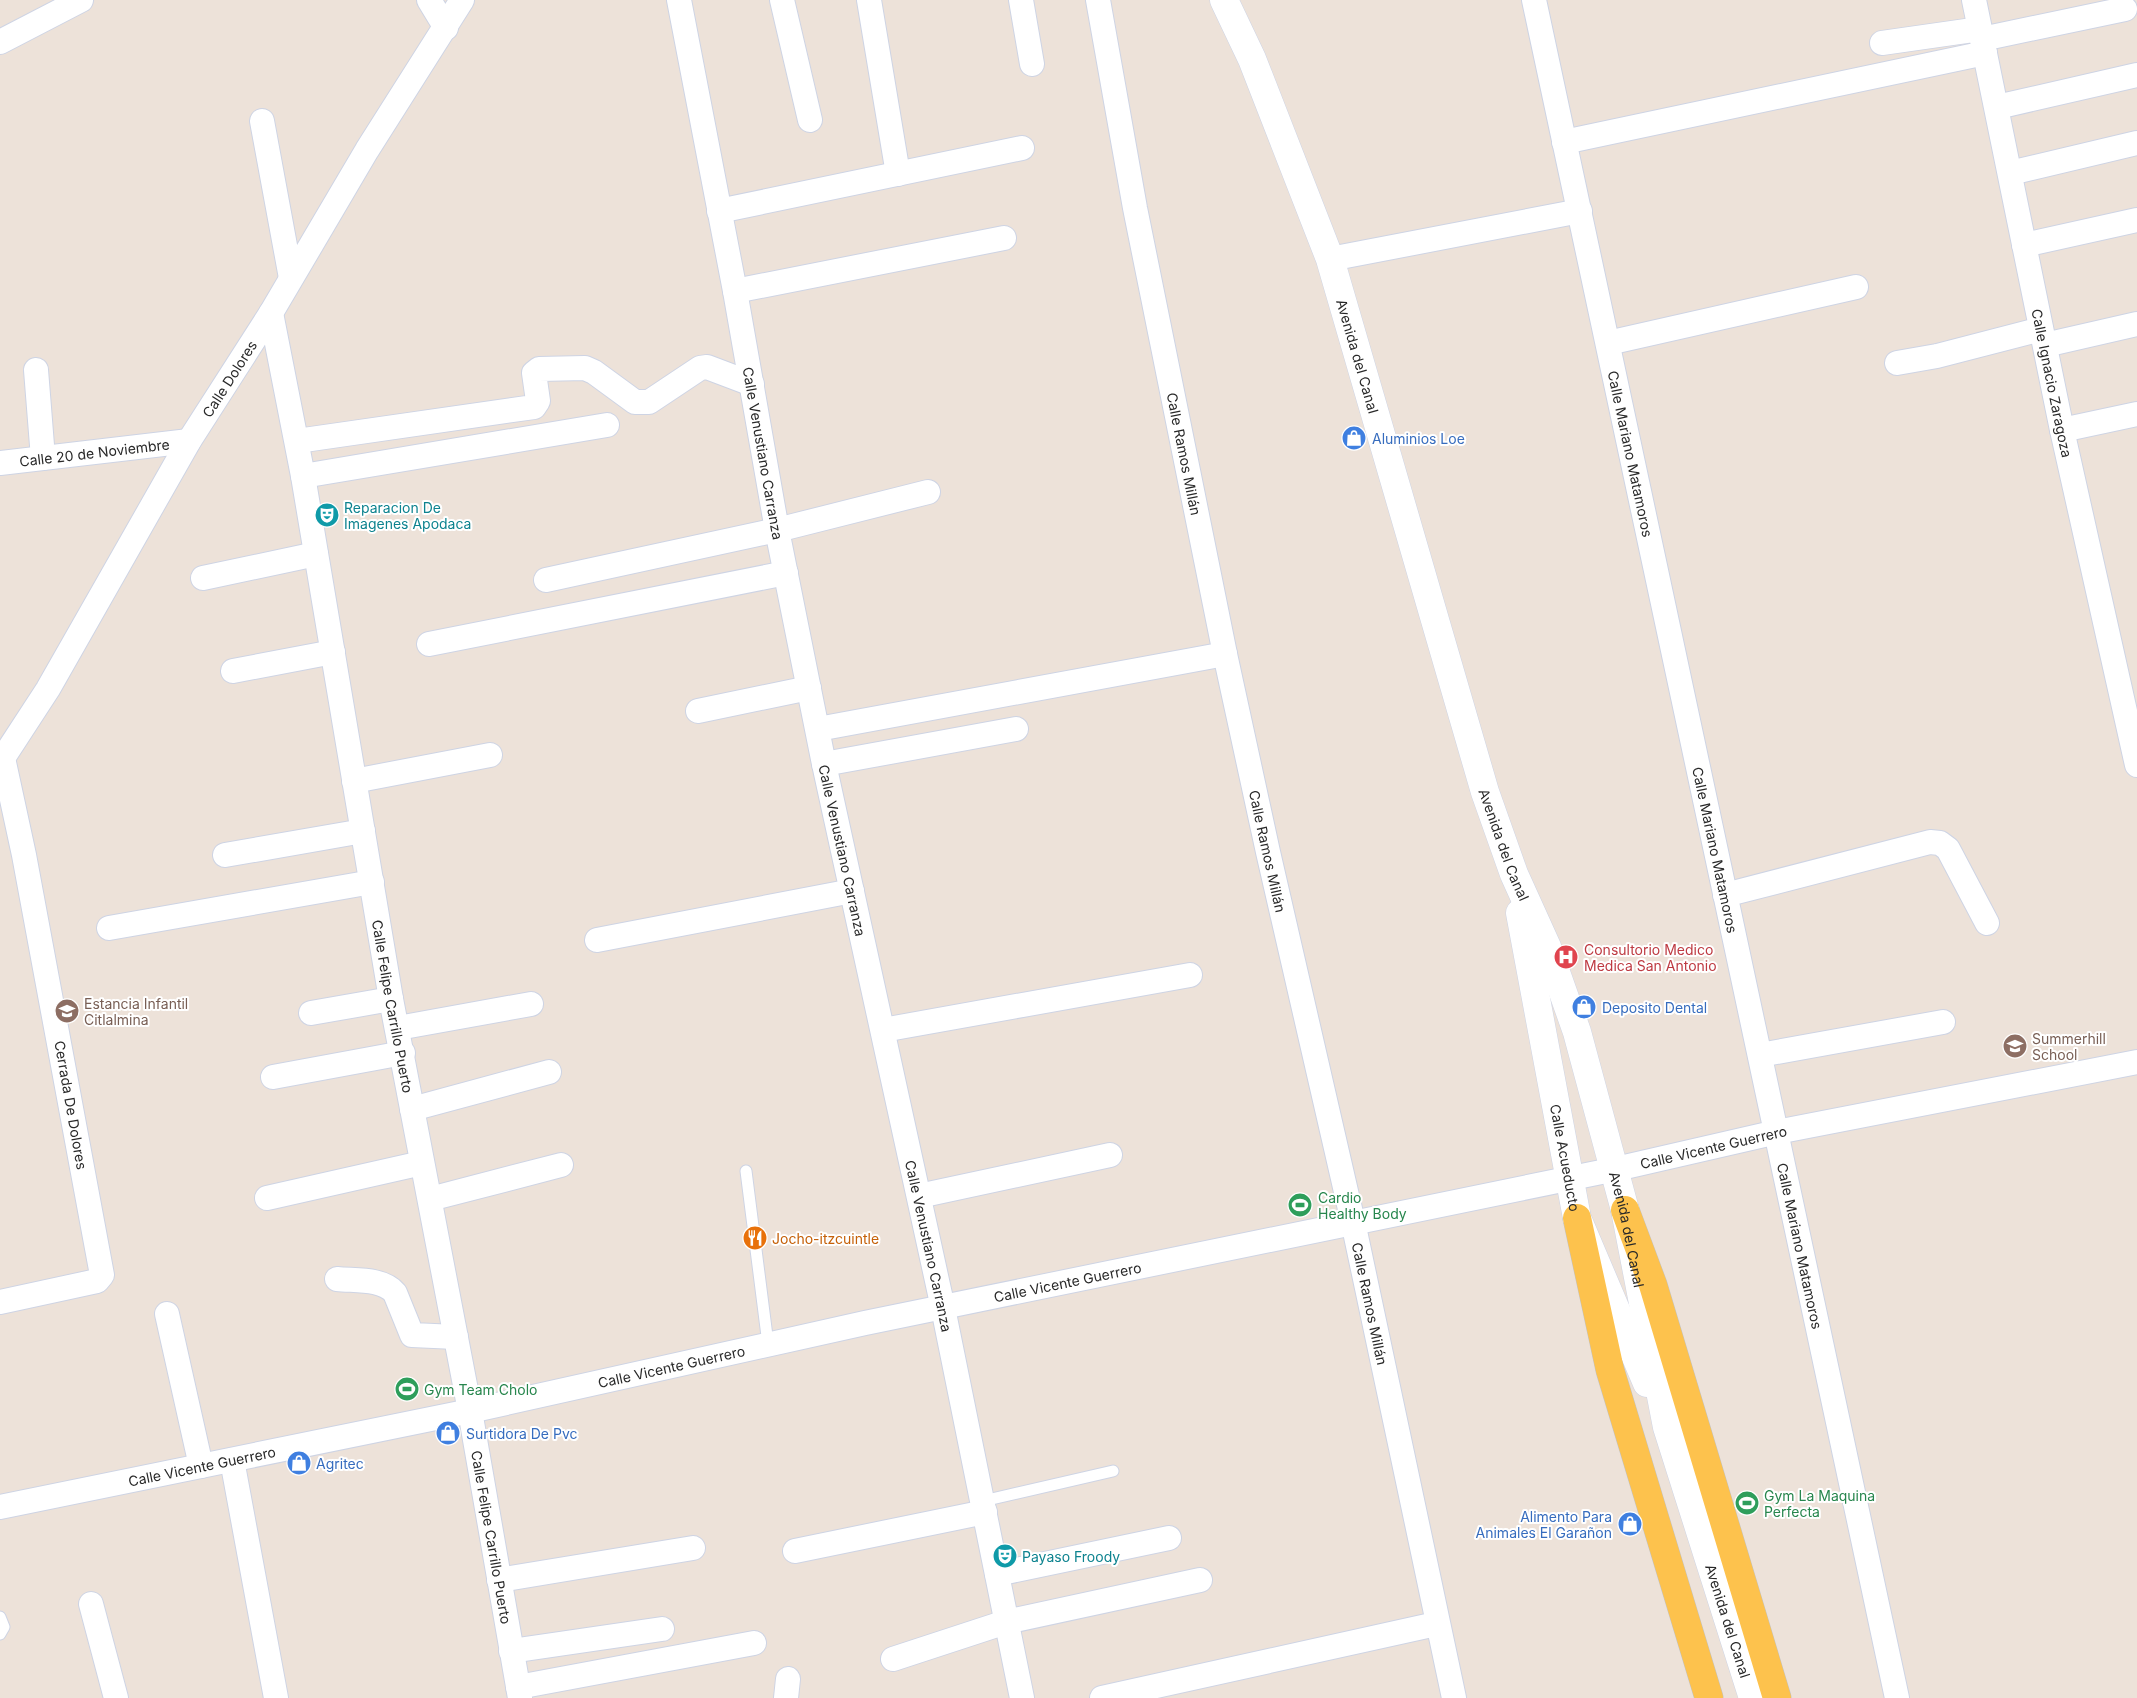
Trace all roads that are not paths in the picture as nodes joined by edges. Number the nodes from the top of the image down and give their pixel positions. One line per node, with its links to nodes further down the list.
1 (81, 0): 15 (street)
2 (429, 0): 13 (street)
3 (462, 0): 13 (street, Calle Dolores)
4 (679, 0): 27 (street, Calle Venustiano Carranza)
5 (782, 0): 20 (street)
6 (869, 0): 26 (street)
7 (1021, 0): 17 (street)
8 (1098, 0): 59 (street, Calle Ramos Millán)
9 (1224, 0): 32 (main road, Avenida del Canal)
10 (1534, 0): 22 (street, Calle Mariano Matamoros)
11 (1974, 0): 14 (street, Calle Ignacio Zaragoza)
12 (2125, 9): 14 (street)
13 (446, 28): 33 (street, Calle Dolores)
14 (1982, 40): 16 (street); 19 (street, Calle Ignacio Zaragoza); 22 (street)
15 (0, 42)
16 (1882, 43)
17 (1032, 64)
18 (2137, 75): 19 (street)
19 (1997, 107): 25 (street, Calle Ignacio Zaragoza)
20 (810, 120)
21 (262, 121): 33 (street)
22 (1564, 142): 28 (street, Calle Mariano Matamoros)
23 (2137, 143): 25 (street)
24 (1022, 148): 26 (street)
25 (2010, 173): 31 (street, Calle Ignacio Zaragoza)
26 (898, 174): 27 (street)
27 (719, 211): 35 (street, Calle Venustiano Carranza)
28 (1580, 211): 32 (street); 39 (street, Calle Mariano Matamoros)
29 (2137, 220): 31 (street)
30 (1004, 238): 35 (street)
31 (2024, 245): 38 (street, Calle Ignacio Zaragoza)
32 (1330, 259): 72 (main road, Avenida del Canal)
33 (291, 278): 36 (street, Calle Dolores)
34 (1856, 287): 39 (street)
35 (736, 291): 42 (street, Calle Venustiano Carranza)
36 (271, 313): 46 (street, Calle Dolores); 47 (street, Calle Felipe Carrillo Puerto)
37 (2137, 324): 38 (street)
38 (2043, 337): 40 (street); 45 (street, Calle Ignacio Zaragoza)
39 (1608, 343): 75 (street, Calle Mariano Matamoros)
40 (1897, 363)
41 (36, 370): 48 (street)
42 (752, 384): 47 (street); 52 (street, Calle Venustiano Carranza)
43 (2137, 414): 45 (street)
44 (607, 425): 50 (street)
45 (2062, 430): 68 (street, Calle Ignacio Zaragoza)
46 (189, 441): 48 (street, Calle 20 de Noviembre); 66 (street, Calle Dolores)
47 (297, 441): 50 (street, Calle Felipe Carrillo Puerto)
48 (43, 458): 49 (street, Calle 20 de Noviembre)
49 (0, 463)
50 (303, 476): 53 (street, Calle Felipe Carrillo Puerto)
51 (928, 492): 52 (street)
52 (777, 530): 54 (street, Calle Venustiano Carranza); 56 (street)
53 (316, 554): 55 (street); 58 (street, Calle Felipe Carrillo Puerto)
54 (786, 573): 57 (street); 61 (street, Calle Venustiano Carranza)
55 (204, 578)
56 (546, 580)
57 (428, 644)
58 (333, 652): 60 (street); 69 (street, Calle Felipe Carrillo Puerto)
59 (1226, 654): 64 (street); 104 (street, Calle Ramos Millán)
60 (233, 671)
61 (809, 688): 62 (street); 64 (street, Calle Venustiano Carranza)
62 (698, 712)
63 (1016, 728): 67 (street)
64 (818, 729): 67 (street, Calle Venustiano Carranza)
65 (490, 755): 69 (street)
66 (2, 759): 106 (street, Cerrada De Dolores)
67 (824, 764): 74 (street, Calle Venustiano Carranza)
68 (2137, 765)
69 (354, 781): 70 (street, Calle Felipe Carrillo Puerto)
70 (362, 831): 71 (street); 73 (street, Calle Felipe Carrillo Puerto)
71 (225, 855)
72 (1514, 874): 96 (main road, Avenida del Canal); 98 (main road, Calle Acueducto)
73 (372, 882): 77 (street); 80 (street, Calle Felipe Carrillo Puerto)
74 (852, 891): 78 (street); 85 (street, Calle Venustiano Carranza)
75 (1725, 895): 76 (street); 87 (street, Calle Mariano Matamoros)
76 (1987, 923)
77 (109, 928)
78 (597, 940)
79 (1190, 975): 85 (street)
80 (391, 999): 82 (street); 84 (street, Calle Felipe Carrillo Puerto)
81 (532, 1004): 84 (street)
82 (311, 1013)
83 (1943, 1022): 87 (street)
84 (398, 1028): 86 (street, Calle Felipe Carrillo Puerto)
85 (883, 1030): 99 (street, Calle Venustiano Carranza)
86 (403, 1053): 90 (street); 91 (street, Calle Felipe Carrillo Puerto)
87 (1760, 1055): 92 (street, Calle Mariano Matamoros)
88 (2137, 1062): 92 (street, Calle Vicente Guerrero)
89 (549, 1072): 91 (street)
90 (274, 1077)
91 (412, 1109): 94 (street, Calle Felipe Carrillo Puerto)
92 (1777, 1132): 96 (street, Calle Vicente Guerrero); 142 (street, Calle Mariano Matamoros)
93 (1110, 1155): 99 (street)
94 (422, 1163): 100 (street); 101 (street, Calle Felipe Carrillo Puerto)
95 (561, 1165): 101 (street)
96 (1616, 1169): 98 (street, Calle Vicente Guerrero); 102 (main road, Avenida del Canal)
97 (746, 1172): 110 (lane)
98 (1569, 1178): 103 (main road, Calle Acueducto); 104 (street, Calle Vicente Guerrero)
99 (919, 1196): 107 (street, Calle Venustiano Carranza)
100 (267, 1198)
101 (430, 1199): 109 (street, Calle Felipe Carrillo Puerto)
102 (1625, 1210): 112 (main road, Avenida del Canal); 141 (main road)
103 (1577, 1218): 112 (main road, Calle Acueducto); 139 (main road)
104 (1353, 1222): 107 (street, Calle Vicente Guerrero); 127 (street, Calle Ramos Millán)
105 (337, 1279): 109 (street)
106 (0, 1302)
107 (943, 1308): 110 (street, Calle Vicente Guerrero); 116 (street, Calle Venustiano Carranza)
108 (167, 1314): 114 (street)
109 (456, 1337): 111 (street, Calle Felipe Carrillo Puerto)
110 (768, 1344): 111 (street, Calle Vicente Guerrero)
111 (470, 1410): 113 (street, Calle Vicente Guerrero); 122 (street, Calle Felipe Carrillo Puerto)
112 (1669, 1430): 140 (main road, Avenida del Canal)
113 (232, 1460): 114 (street, Calle Vicente Guerrero); 135 (street)
114 (201, 1466): 117 (street, Calle Vicente Guerrero)
115 (1113, 1471): 116 (lane)
116 (984, 1506): 120 (street); 121 (street, Calle Venustiano Carranza)
117 (0, 1507)
118 (1169, 1538): 121 (street)
119 (693, 1548): 122 (street)
120 (795, 1551)
121 (998, 1574): 126 (street, Calle Venustiano Carranza)
122 (499, 1580): 131 (street, Calle Felipe Carrillo Puerto)
123 (1200, 1580): 126 (street)
124 (91, 1604): 134 (street)
125 (0, 1618): 129 (lane)
126 (1006, 1622): 132 (street); 136 (street, Calle Venustiano Carranza)
127 (1436, 1624): 137 (street); 138 (street, Calle Ramos Millán)
128 (662, 1629): 131 (street)
129 (0, 1634)
130 (754, 1643): 133 (street)
131 (511, 1651): 133 (street, Calle Felipe Carrillo Puerto)
132 (893, 1659)
133 (519, 1692)
134 (116, 1698)
135 (276, 1698)
136 (1022, 1698)
137 (1102, 1698)
138 (1454, 1698)
139 (1708, 1698)
140 (1753, 1698)
141 (1777, 1698)
142 (1897, 1698)

